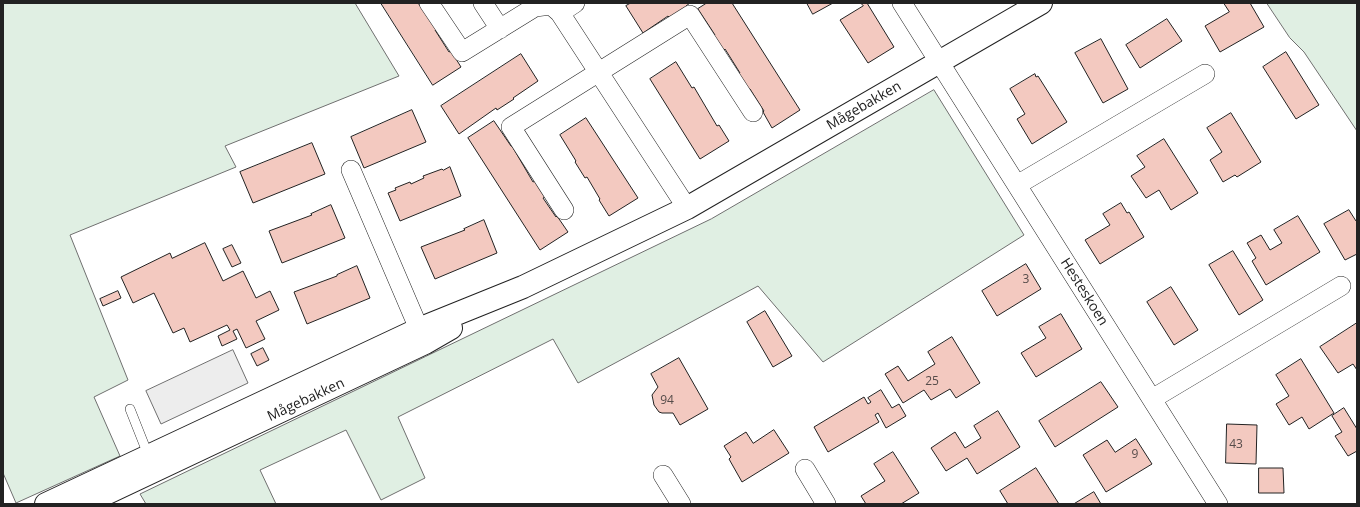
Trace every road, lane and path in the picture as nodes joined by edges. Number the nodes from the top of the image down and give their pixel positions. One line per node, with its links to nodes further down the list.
1 (429, 3): 6 (street)
2 (483, 3): 6 (street)
3 (902, 3): 7 (street, Hesteskoen)
4 (1041, 3): 7 (street, Mågebakken)
5 (567, 8): 6 (street); 8 (street)
6 (500, 29)
7 (938, 63): 12 (street, Hesteskoen); 13 (street, Mågebakken)
8 (599, 72): 10 (street); 13 (street); 14 (street)
9 (1205, 74): 12 (street)
10 (753, 112)
11 (351, 170): 17 (street)
12 (1017, 185): 18 (street, Hesteskoen)
13 (687, 208): 16 (street, Mågebakken)
14 (564, 210)
15 (1341, 286): 18 (street)
16 (523, 287): 17 (street, Mågebakken); 20 (street, Mågebakken)
17 (419, 329): 20 (street, Mågebakken)
18 (1152, 399): 27 (street, Hesteskoen)
19 (130, 409): 20 (lane)
20 (152, 464): 23 (street, Mågebakken); 24 (street, Mågebakken)
21 (805, 469): 26 (street)
22 (663, 475): 25 (street)
23 (46, 504)
24 (84, 504)
25 (681, 504)
26 (826, 504)
27 (1218, 504)

